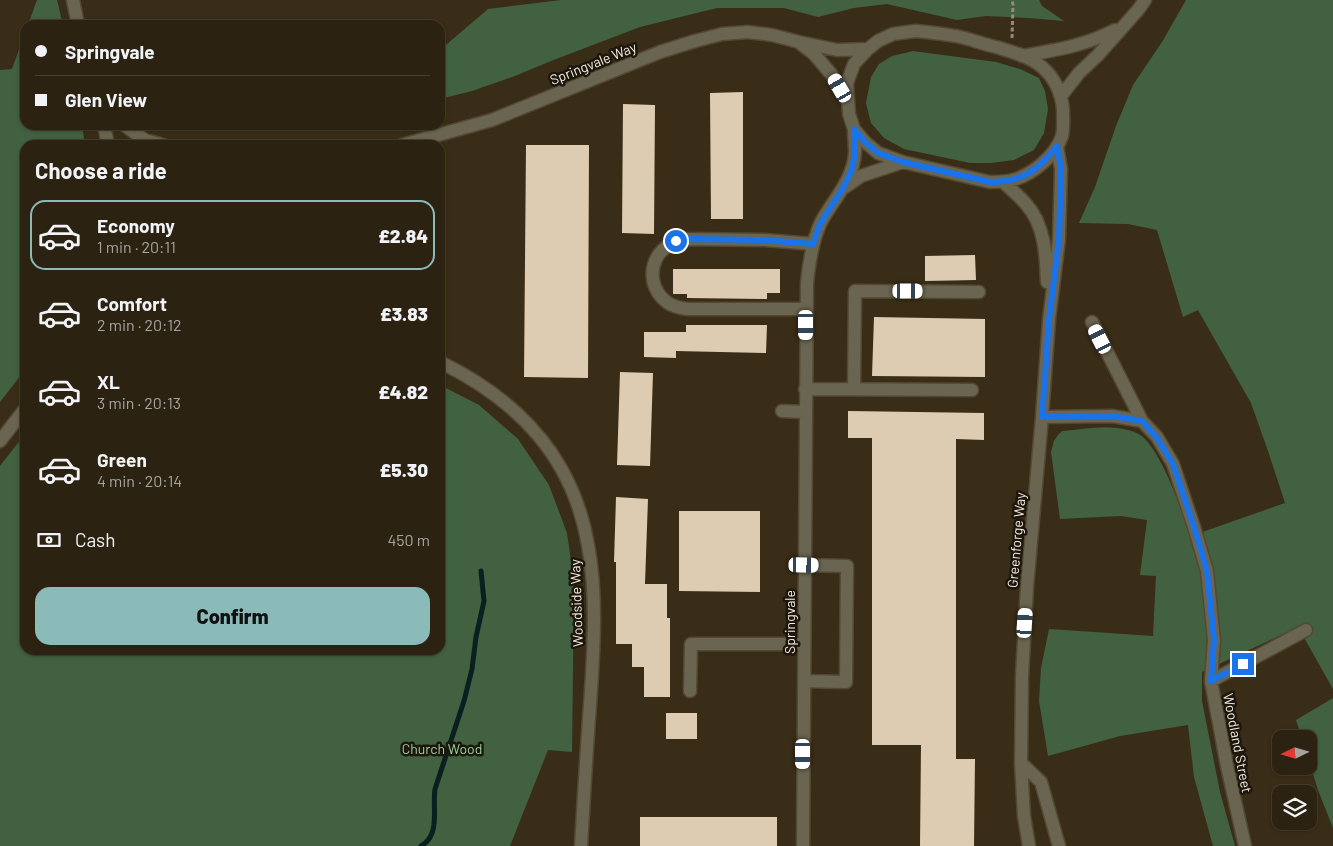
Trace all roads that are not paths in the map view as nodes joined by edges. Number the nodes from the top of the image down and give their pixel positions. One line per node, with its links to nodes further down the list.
1 (73, 0): 3 (street)
2 (1145, 0): 4 (street, Greenforge Way)
3 (77, 20)
4 (1122, 27): 7 (street, Greenforge Way); 8 (street, Greenforge Way)
5 (799, 42): 6 (street, Springvale Way); 9 (street, Springvale Way); 13 (street, Springvale Way)
6 (868, 49): 7 (street, Greenforge Way); 9 (street, Greenforge Way)
7 (1016, 53): 8 (street, Greenforge Way)
8 (1061, 96): 14 (street, Greenforge Way)
9 (847, 101): 10 (street, Greenforge Way)
10 (854, 129): 15 (street, Greenforge Way); 17 (street, Springvale)
11 (131, 130): 12 (street)
12 (145, 140)
13 (420, 140)
14 (1057, 146): 16 (street, Greenforge Way); 21 (street, Greenforge Way)
15 (903, 162): 16 (street, Greenforge Way); 17 (street, Springvale)
16 (1003, 182): 21 (street, Greenforge Way)
17 (843, 188): 18 (street, Springvale)
18 (813, 244): 20 (street, Springvale); 20 (street)
19 (978, 292): 25 (street)
20 (806, 309): 24 (street, Springvale)
21 (1049, 320): 30 (street, Greenforge Way)
22 (1092, 322): 31 (street, Woodland Street)
23 (445, 365): 40 (street, Woodside Way)
24 (806, 389): 25 (street); 28 (street, Springvale)
25 (854, 390): 26 (street)
26 (972, 390)
27 (782, 412): 28 (street)
28 (806, 412): 33 (street, Springvale)
29 (20, 416): 32 (street)
30 (1042, 417): 31 (street); 39 (street, Greenforge Way)
31 (1142, 421): 37 (street, Woodland Street)
32 (0, 442)
33 (804, 565): 35 (street, Springvale); 36 (street)
34 (1306, 630): 37 (street)
35 (804, 644): 36 (street, Springvale); 38 (street)
36 (804, 681): 41 (street, Springvale)
37 (1211, 681): 44 (street, Woodland Street)
38 (690, 692)
39 (1021, 763): 42 (street, Greenforge Way); 43 (street)
40 (581, 846)
41 (802, 846)
42 (1029, 846)
43 (1059, 846)
44 (1245, 846)

